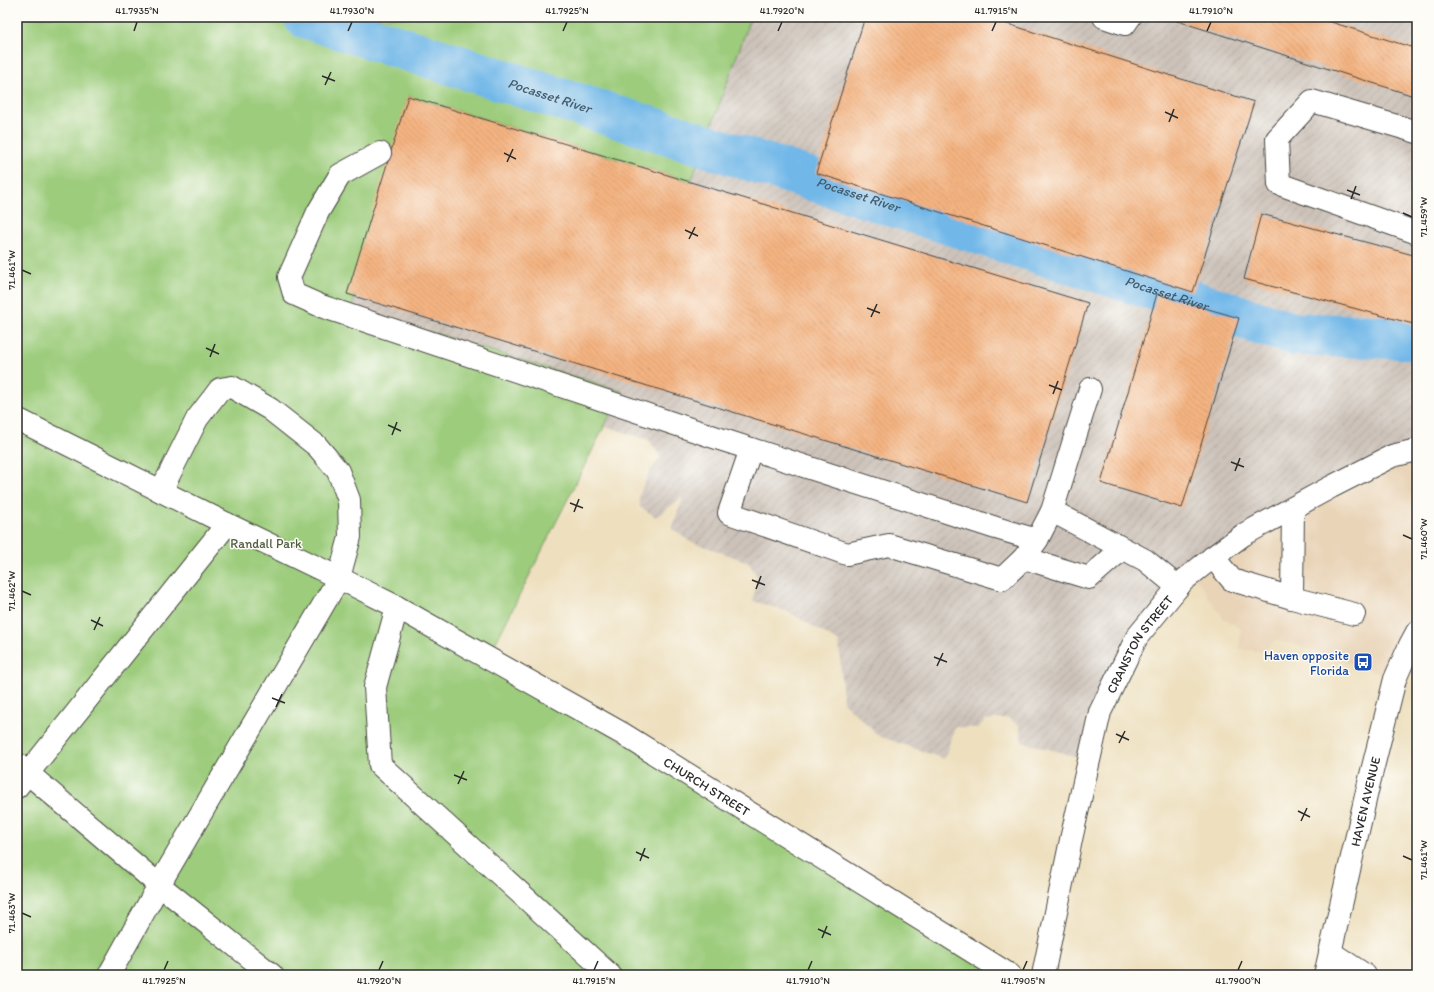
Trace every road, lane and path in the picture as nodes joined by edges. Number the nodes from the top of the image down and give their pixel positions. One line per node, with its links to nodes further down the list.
1 (1104, 17): 2 (street)
2 (1130, 17)
3 (1417, 132): 5 (street)
4 (380, 153): 8 (street)
5 (1417, 233)
6 (1090, 389): 12 (street)
7 (17, 419): 10 (street, CHURCH STREET)
8 (751, 449): 14 (street); 17 (street)
9 (1417, 450): 11 (street, CRANSTON STREET)
10 (161, 491): 13 (street, CHURCH STREET); 18 (street)
11 (1293, 508): 16 (street, CRANSTON STREET); 20 (street)
12 (1052, 511): 14 (street); 15 (street)
13 (227, 524): 18 (street, CHURCH STREET); 24 (street)
14 (1038, 540): 17 (street)
15 (1122, 548): 17 (street); 19 (street)
16 (1213, 557): 19 (street, CRANSTON STREET); 20 (street)
17 (1024, 558)
18 (339, 578): 21 (street, CHURCH STREET); 25 (street)
19 (1178, 587): 31 (street, CRANSTON STREET)
20 (1292, 598): 22 (street)
21 (397, 607): 29 (street); 30 (street, CHURCH STREET)
22 (1354, 614)
23 (1417, 633): 26 (street, HAVEN AVENUE)
24 (21, 775): 25 (street)
25 (160, 885): 27 (street); 28 (street)
26 (1330, 952): 32 (street, HAVEN AVENUE); 33 (street)
27 (109, 975)
28 (272, 975)
29 (610, 975)
30 (1010, 975)
31 (1043, 975)
32 (1325, 975)
33 (1366, 975)

